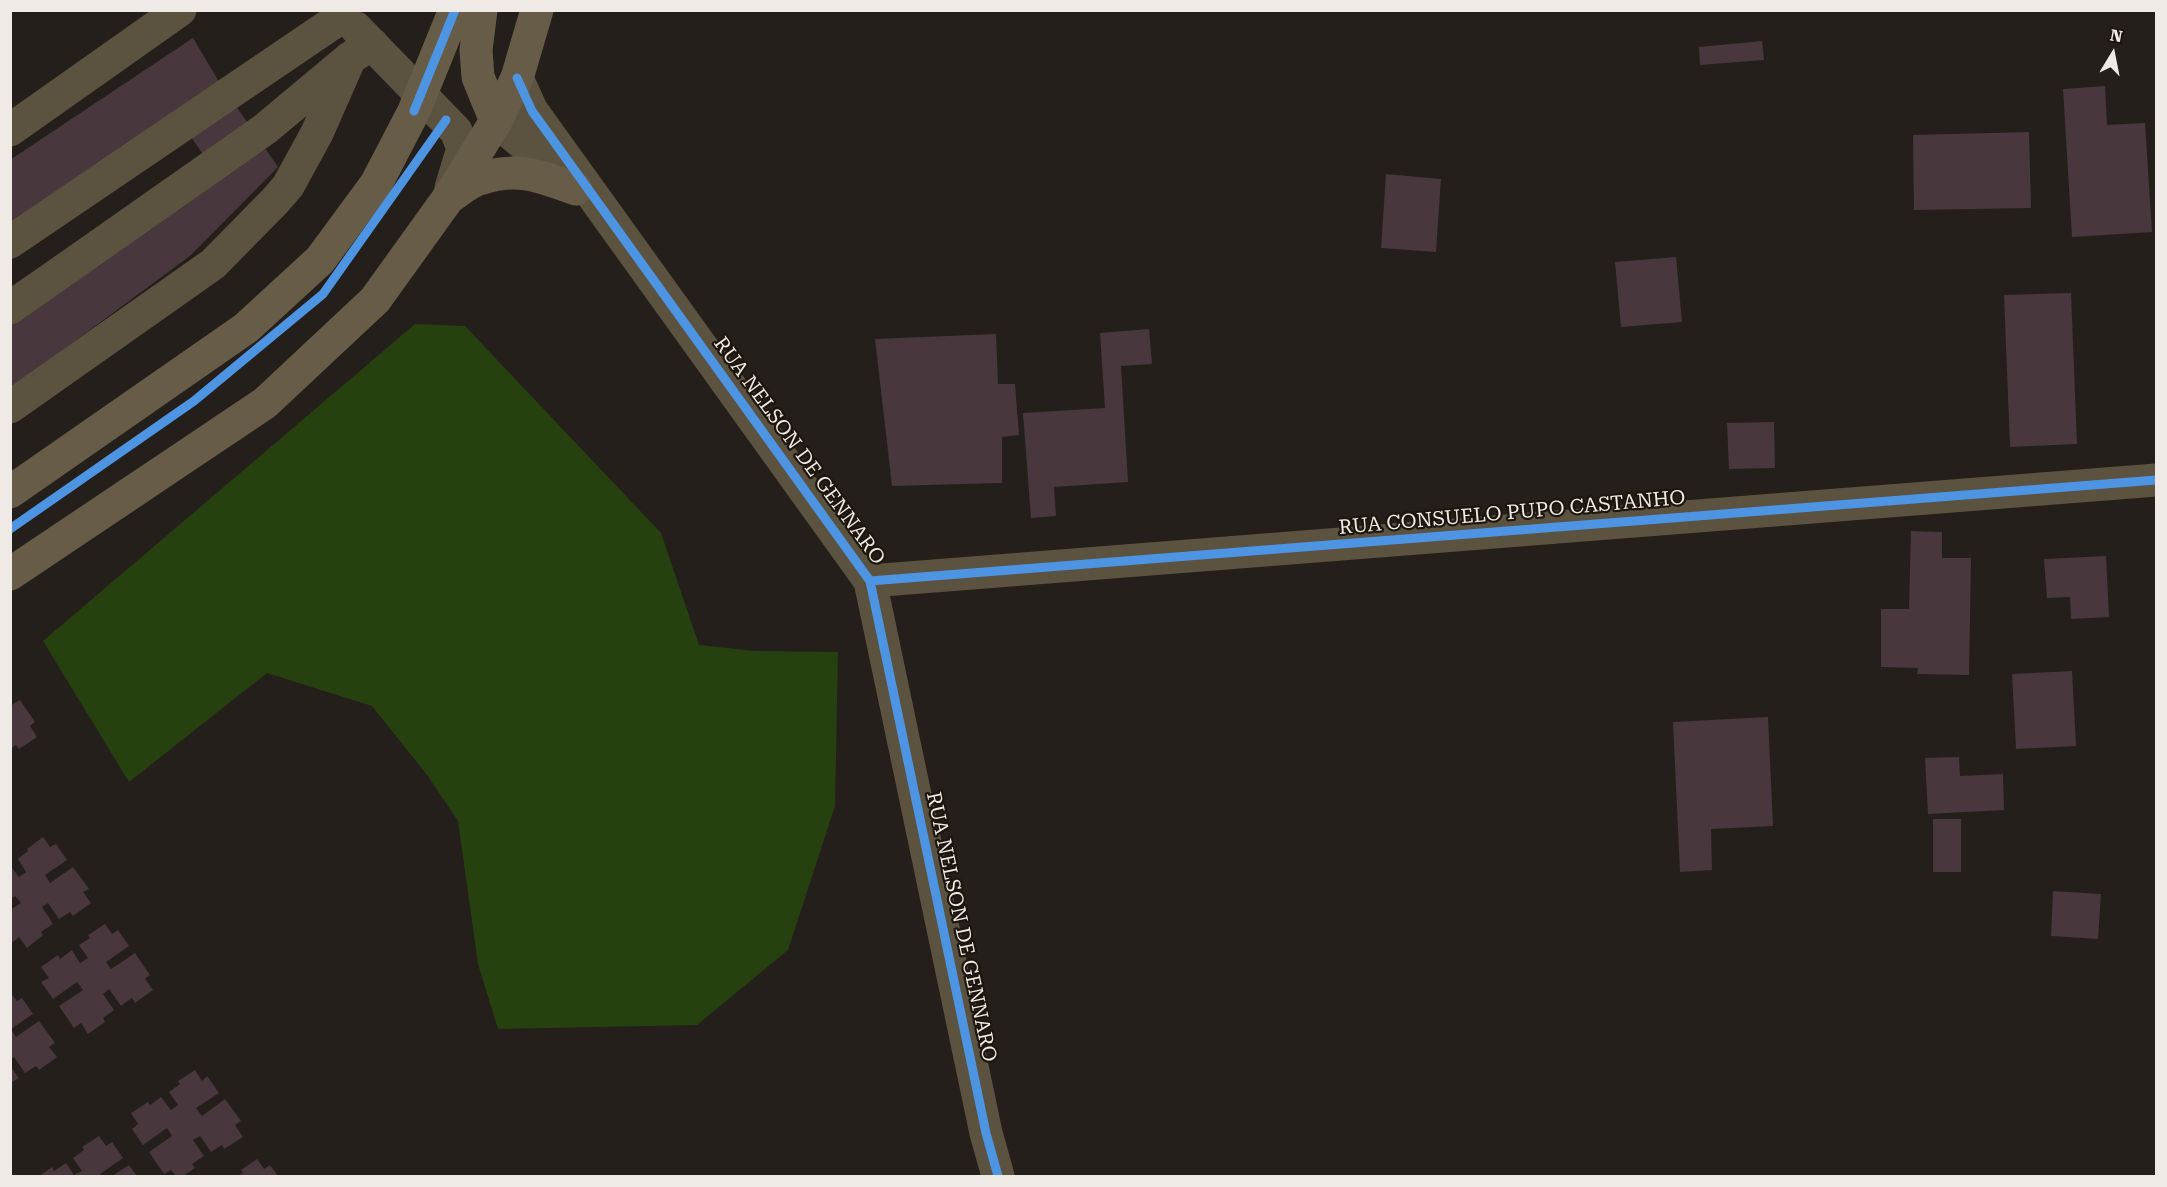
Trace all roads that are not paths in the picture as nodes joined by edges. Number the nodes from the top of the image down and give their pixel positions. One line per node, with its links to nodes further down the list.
1 (180, 10): 10 (street)
2 (455, 10): 8 (main road)
3 (481, 10): 9 (main road)
4 (537, 10): 7 (main road)
5 (340, 13): 6 (street); 14 (street)
6 (361, 51): 8 (street); 15 (street); 16 (street)
7 (517, 78): 9 (main road); 13 (street, RUA NELSON DE GENNARO)
8 (417, 103): 12 (street); 18 (main road)
9 (496, 121): 11 (street, RUA NELSON DE GENNARO); 12 (main road)
10 (10, 130)
11 (576, 189): 12 (main road); 13 (street, RUA NELSON DE GENNARO)
12 (449, 197): 19 (main road)
13 (609, 218): 20 (street, RUA NELSON DE GENNARO)
14 (10, 242)
15 (10, 308)
16 (10, 407)
17 (2157, 480): 20 (street, RUA CONSUELO PUPO CASTANHO)
18 (10, 492)
19 (10, 574)
20 (870, 581): 21 (street, RUA NELSON DE GENNARO)
21 (998, 1176)

